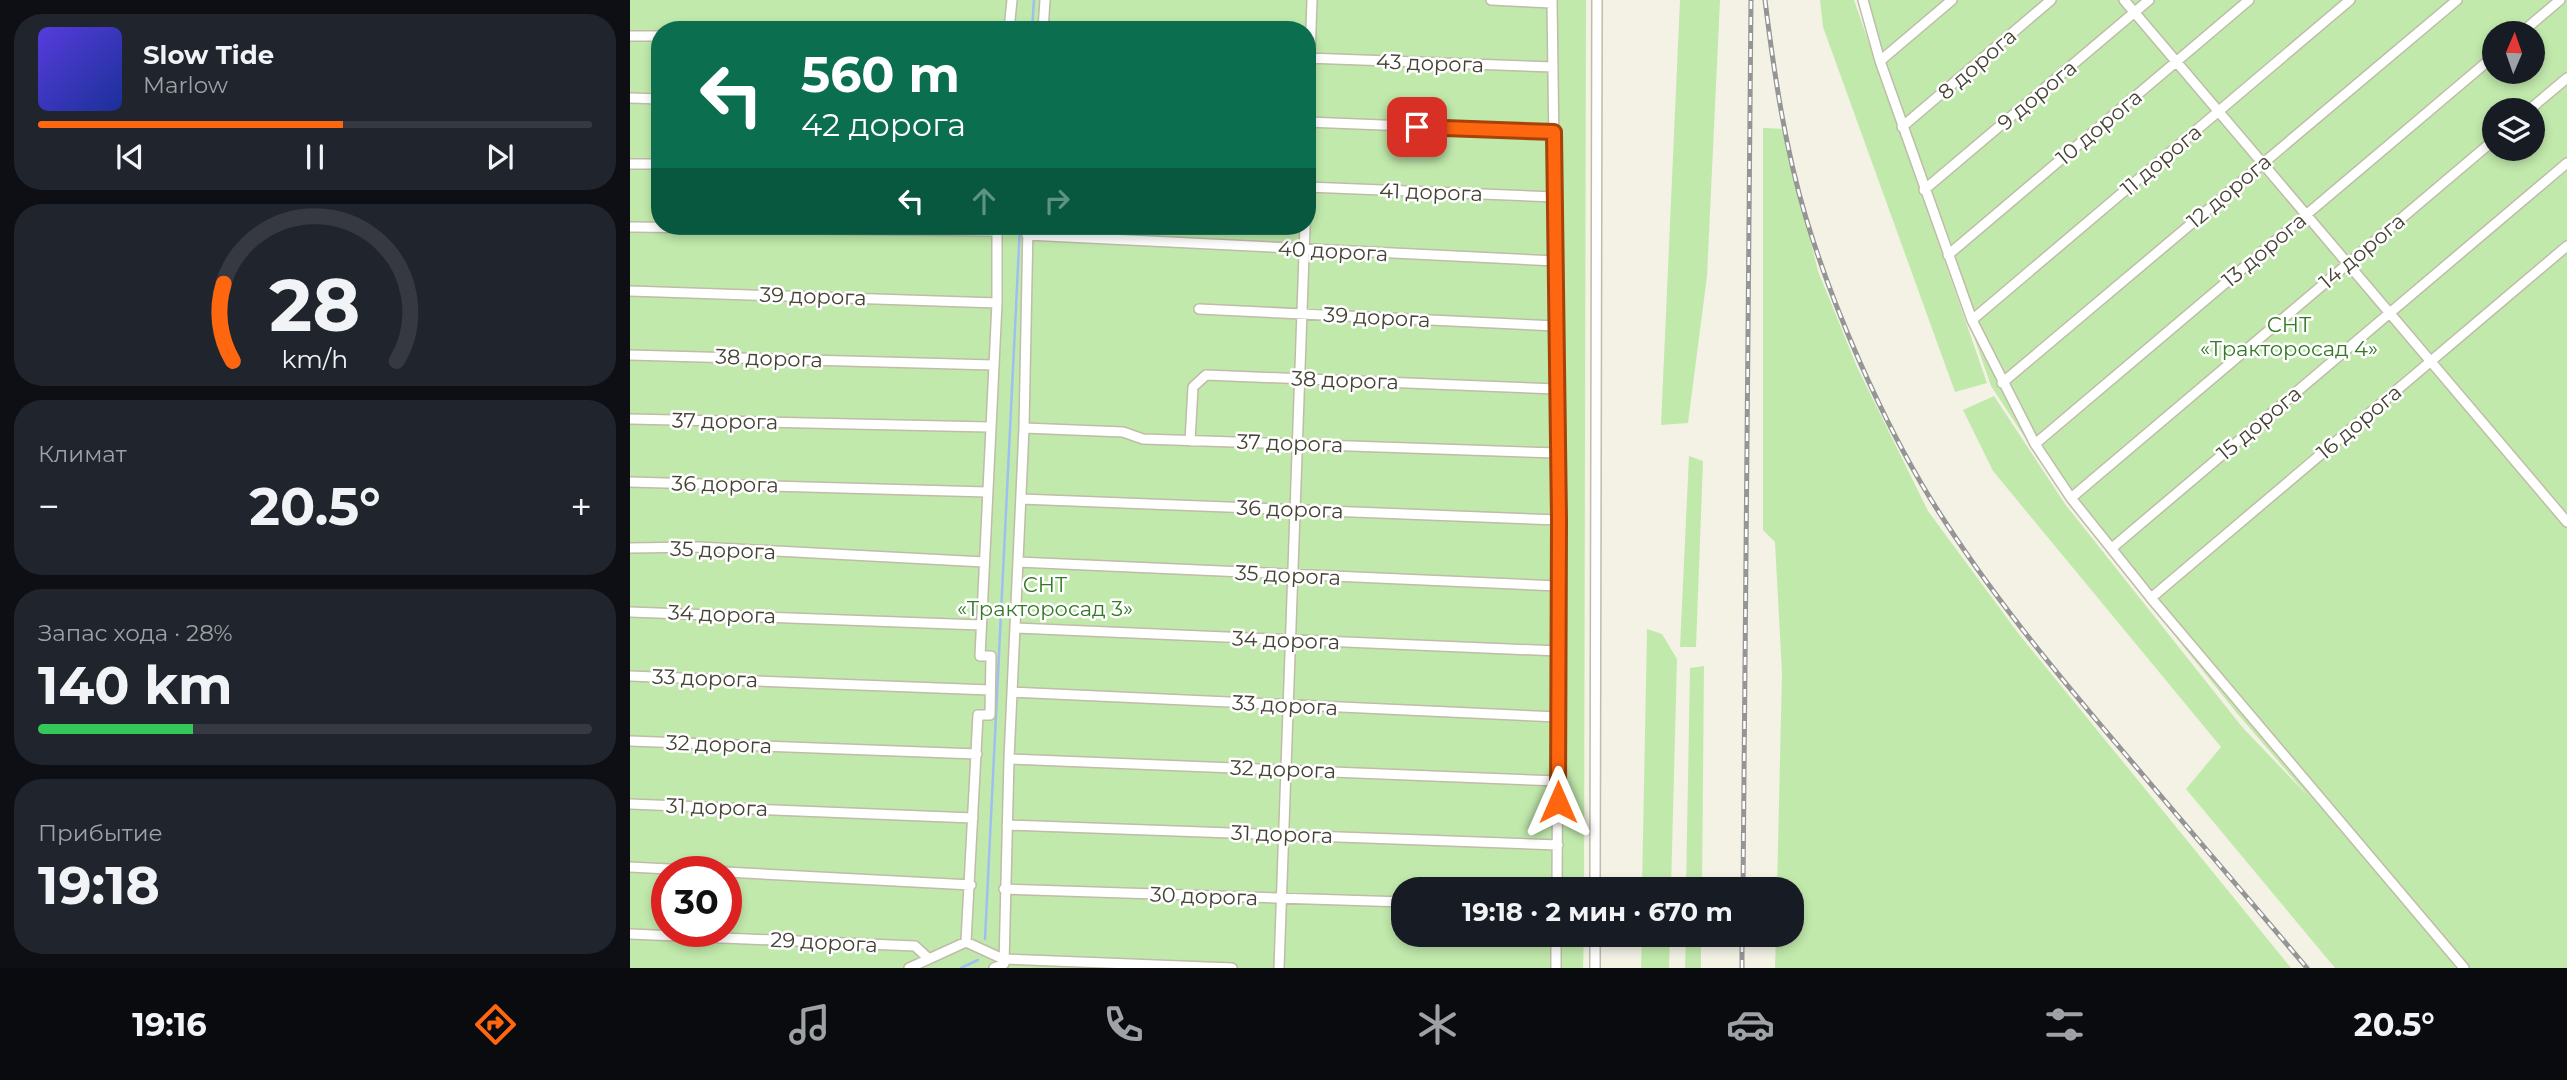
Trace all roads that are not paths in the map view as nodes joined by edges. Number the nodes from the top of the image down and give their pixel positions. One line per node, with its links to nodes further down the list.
1 (1012, 0): 17 (street)
2 (1045, 0): 18 (street)
3 (1312, 0): 19 (street)
4 (1491, 0): 15 (street)
5 (1597, 0): 112 (street)
6 (1863, 0): 24 (street)
7 (1952, 0): 24 (street)
8 (2051, 0): 34 (street, 8 дорога)
9 (2124, 0): 16 (street)
10 (2149, 0): 16 (street, 9 дорога)
11 (2249, 0): 25 (street, 10 дорога)
12 (2350, 0): 32 (street, 11 дорога)
13 (2457, 0): 37 (street, 12 дорога)
14 (2560, 0): 20 (street)
15 (1552, 1): 27 (street)
16 (2134, 12): 25 (street); 42 (street, 9 дорога)
17 (1010, 21)
18 (1044, 21)
19 (1311, 21)
20 (2535, 21)
21 (630, 36): 22 (street)
22 (651, 36)
23 (1316, 58): 27 (street, 43 дорога)
24 (1880, 61): 34 (street)
25 (2177, 61): 32 (street); 53 (street, 10 дорога)
26 (2482, 66): 44 (street, 13 дорога)
27 (1553, 67): 35 (street)
28 (2567, 78): 30 (street)
29 (630, 98): 31 (street)
30 (2543, 98)
31 (651, 99)
32 (2219, 111): 37 (street); 61 (street, 11 дорога)
33 (1316, 122): 35 (street)
34 (1902, 127): 42 (street)
35 (1554, 132): 43 (street)
36 (2482, 150): 55 (street, 14 дорога)
37 (2262, 163): 44 (street); 67 (street, 12 дорога)
38 (2567, 163): 60 (street, 15 дорога)
39 (630, 164): 40 (street)
40 (651, 164)
41 (1316, 187): 43 (street, 41 дорога)
42 (1924, 190): 53 (street)
43 (1554, 197): 54 (street)
44 (2306, 215): 55 (street); 74 (street, 13 дорога)
45 (630, 227): 46 (street)
46 (651, 227)
47 (997, 235): 57 (street)
48 (1027, 235): 71 (street)
49 (1085, 235): 52 (street, 40 дорога)
50 (1305, 235): 52 (street)
51 (2567, 246): 64 (street, 16 дорога)
52 (1304, 250): 54 (street, 40 дорога); 59 (street)
53 (1948, 255): 61 (street)
54 (1556, 261): 62 (street)
55 (2348, 264): 60 (street); 78 (street, 14 дорога)
56 (630, 291): 57 (street, 39 дорога)
57 (997, 303): 65 (street)
58 (1199, 309): 59 (street, 39 дорога)
59 (1302, 313): 62 (street, 39 дорога); 66 (street)
60 (2389, 313): 64 (street); 84 (street, 15 дорога)
61 (1972, 320): 67 (street)
62 (1556, 326): 68 (street)
63 (630, 355): 65 (street, 38 дорога)
64 (2431, 362): 82 (street); 89 (street, 16 дорога)
65 (993, 365): 70 (street)
66 (1299, 378): 68 (street, 38 дорога); 72 (street, 38 дорога); 73 (street)
67 (2002, 383): 74 (street)
68 (1556, 389): 75 (street)
69 (630, 419): 70 (street, 37 дорога)
70 (989, 427): 77 (street)
71 (1024, 428): 72 (street, 37 дорога); 79 (street)
72 (1190, 441): 73 (street, 37 дорога)
73 (1298, 443): 75 (street, 37 дорога); 80 (street)
74 (2035, 444): 78 (street)
75 (1557, 453): 81 (street)
76 (630, 482): 77 (street, 36 дорога)
77 (987, 492): 85 (street)
78 (2071, 498): 84 (street)
79 (1021, 499): 80 (street, 36 дорога); 86 (street)
80 (1296, 509): 81 (street, 36 дорога); 87 (street)
81 (1559, 520): 88 (street)
82 (2567, 522)
83 (630, 548): 85 (street, 35 дорога)
84 (2112, 548): 89 (street)
85 (984, 562): 91 (street)
86 (1018, 562): 87 (street, 35 дорога); 92 (street)
87 (1294, 575): 88 (street, 35 дорога); 93 (street)
88 (1558, 586): 94 (street)
89 (2151, 598): 129 (street)
90 (630, 612): 91 (street, 34 дорога)
91 (981, 625): 96 (street)
92 (1015, 628): 93 (street, 34 дорога); 97 (street)
93 (1292, 640): 94 (street, 34 дорога); 98 (street)
94 (1558, 651): 99 (street)
95 (630, 676): 96 (street, 33 дорога)
96 (990, 690): 101 (street)
97 (1012, 692): 98 (street, 33 дорога); 102 (street)
98 (1290, 705): 99 (street, 33 дорога); 103 (street)
99 (1558, 717): 104 (street)
100 (630, 741): 101 (street, 32 дорога)
101 (977, 754): 106 (street)
102 (1009, 759): 103 (street, 32 дорога); 107 (street)
103 (1286, 769): 104 (street, 32 дорога); 108 (street)
104 (1558, 781): 109 (street)
105 (630, 804): 106 (street, 31 дорога)
106 (973, 818): 113 (street)
107 (1007, 825): 108 (street, 31 дорога); 114 (street)
108 (1283, 834): 109 (street, 31 дорога); 115 (street)
109 (1558, 845): 111 (street)
110 (630, 867): 113 (street)
111 (1558, 877)
112 (1595, 877)
113 (971, 885): 118 (street)
114 (1004, 889): 115 (street, 30 дорога); 122 (street)
115 (1281, 898): 116 (street, 30 дорога); 126 (street)
116 (1391, 902)
117 (630, 933): 121 (street, 29 дорога)
118 (965, 942): 121 (street); 122 (street)
119 (1556, 947): 127 (street)
120 (1595, 947): 128 (street)
121 (929, 959): 123 (street)
122 (1004, 963): 124 (street); 125 (street)
123 (909, 968)
124 (994, 968)
125 (1232, 968)
126 (1279, 968)
127 (1556, 968)
128 (1595, 968)
129 (2464, 968)

